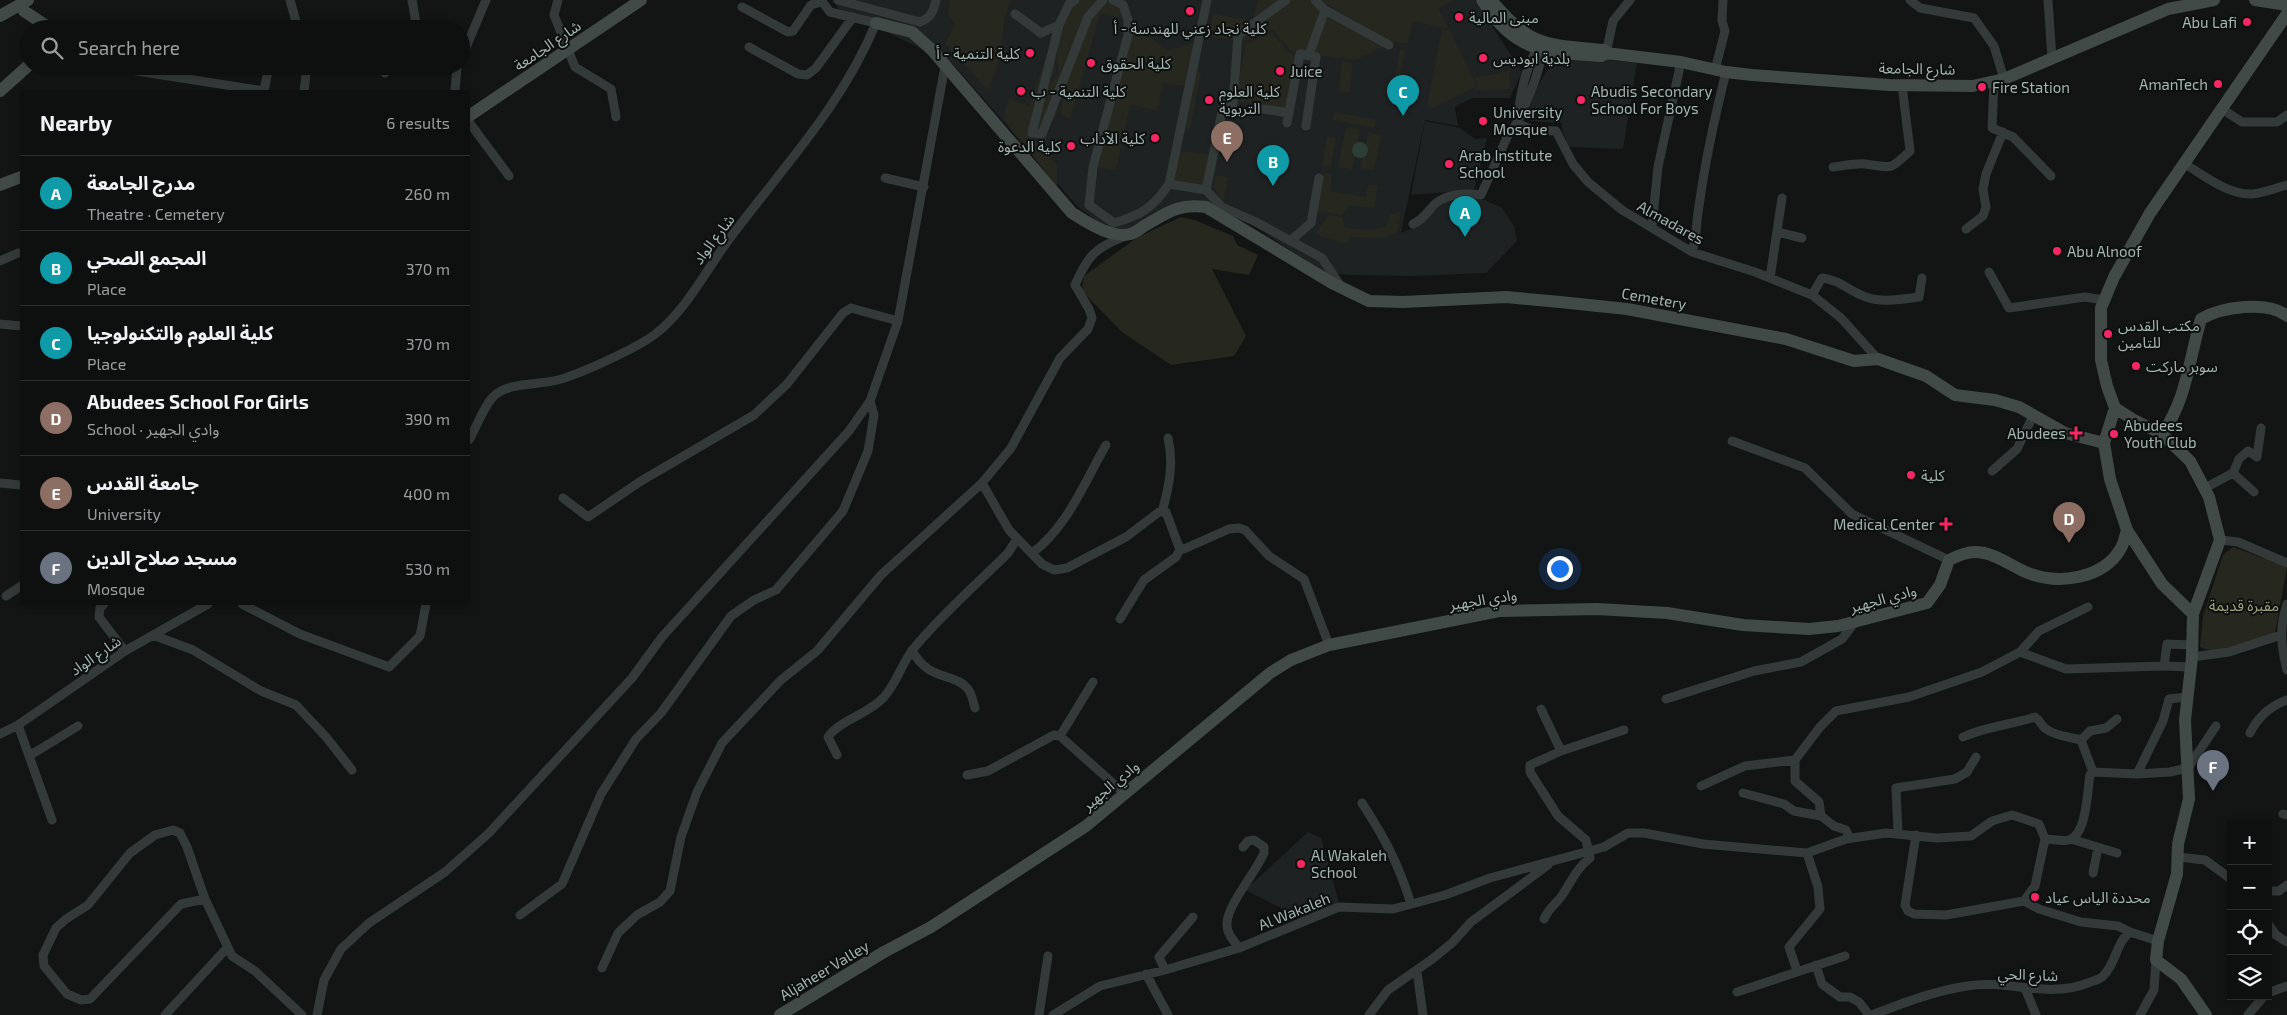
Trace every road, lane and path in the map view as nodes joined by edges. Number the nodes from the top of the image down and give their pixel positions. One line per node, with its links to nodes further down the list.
1 (290, 0): 32 (street)
2 (412, 0): 33 (street)
3 (486, 0): 36 (street)
4 (558, 0): 40 (street)
5 (642, 0): 40 (street, شارع الجامعة)
6 (838, 0): 7 (street)
7 (936, 0)
8 (1075, 0): 35 (street)
9 (1103, 0): 35 (street)
10 (1112, 0): 77 (street)
11 (1207, 0): 77 (street)
12 (1286, 0): 81 (street)
13 (1315, 0): 26 (street)
14 (1482, 0): 39 (street, شارع الجامعة)
15 (1491, 0): 39 (street, شارع الجامعة)
16 (1630, 0): 41 (street)
17 (1724, 0): 46 (street)
18 (1910, 0): 52 (street)
19 (2048, 0): 43 (street)
20 (2206, 0): 43 (street, شارع الجامعة)
21 (2255, 0): 24 (street)
22 (821, 1): 25 (street); 30 (street)
23 (25, 2): 29 (street); 31 (street)
24 (2287, 5)
25 (742, 7)
26 (1325, 10): 37 (street); 42 (street)
27 (1015, 14): 35 (street)
28 (2287, 14): 60 (street)
29 (0, 16)
30 (853, 17): 34 (street); 38 (street)
31 (38, 20)
32 (296, 20)
33 (415, 20)
34 (876, 23): 45 (street); 109 (street, شارع الواد)
35 (1059, 25)
36 (470, 37)
37 (1389, 45)
38 (749, 47)
39 (1540, 48): 41 (street, شارع الجامعة); 67 (street)
40 (568, 51): 62 (street, شارع الجامعة); 64 (street)
41 (1606, 53): 44 (street, شارع الجامعة)
42 (1309, 55): 61 (street); 68 (street)
43 (2052, 58): 52 (street, شارع الجامعة)
44 (1681, 62): 46 (street, شارع الجامعة); 84 (street)
45 (945, 66): 80 (street); 87 (street)
46 (1720, 71): 53 (street, شارع الجامعة); 90 (street)
47 (20, 73): 58 (street)
48 (152, 75): 54 (street)
49 (267, 75): 55 (street)
50 (306, 75): 56 (street)
51 (457, 75): 57 (street)
52 (1999, 80): 53 (street, شارع الجامعة); 69 (street)
53 (1902, 85): 71 (street)
54 (257, 90)
55 (264, 90)
56 (304, 90)
57 (455, 90)
58 (0, 91)
59 (1263, 109): 61 (street)
60 (2222, 109): 63 (street); 70 (street)
61 (1289, 113): 66 (street)
62 (470, 115)
63 (2287, 115)
64 (616, 117)
65 (470, 123): 72 (street)
66 (1287, 123)
67 (1517, 123): 83 (street); 84 (street, Almadares)
68 (1306, 126)
69 (2003, 132): 73 (street); 85 (street)
70 (2185, 164): 79 (street); 98 (street)
71 (1833, 167)
72 (509, 176)
73 (2051, 176)
74 (20, 177): 78 (street)
75 (884, 178): 80 (street)
76 (1319, 178): 89 (street)
77 (1170, 184): 81 (street)
78 (0, 185)
79 (2287, 185)
80 (924, 187): 100 (street)
81 (1206, 190): 89 (street)
82 (1782, 198): 86 (street)
83 (1413, 224)
84 (1652, 227): 90 (street, Almadares)
85 (1966, 229)
86 (1776, 232): 88 (street); 94 (street)
87 (1130, 234): 96 (street, Cemetery); 117 (street)
88 (1802, 238)
89 (1290, 241): 96 (street)
90 (1692, 252): 94 (street, Almadares)
91 (18, 253): 92 (street)
92 (0, 261)
93 (1989, 272): 98 (street)
94 (1770, 278): 97 (street, Almadares)
95 (1922, 278): 97 (street)
96 (1342, 288): 103 (street, Cemetery)
97 (1812, 295): 103 (street, Almadares)
98 (2104, 300): 105 (street)
99 (2287, 316): 108 (street)
100 (898, 321): 104 (street); 121 (street)
101 (0, 324): 102 (street)
102 (20, 326)
103 (1878, 359): 106 (street)
104 (870, 401): 201 (street); 227 (street)
105 (2115, 408): 108 (street); 113 (street)
106 (2033, 416): 113 (street); 114 (street)
107 (2261, 428): 115 (street)
108 (2162, 434): 119 (street)
109 (470, 438)
110 (1168, 438): 122 (street)
111 (1732, 441): 128 (street)
112 (1106, 444): 127 (street)
113 (2104, 444): 123 (street)
114 (1992, 471)
115 (2233, 474): 119 (street); 120 (street)
116 (0, 483): 118 (street)
117 (982, 483): 124 (street); 215 (street)
118 (20, 485)
119 (2205, 488): 125 (street)
120 (2254, 492)
121 (563, 498)
122 (1162, 512): 126 (street); 127 (street)
123 (2128, 530): 128 (street); 138 (street)
124 (1017, 539): 127 (street); 144 (street)
125 (2220, 540): 129 (street); 138 (street)
126 (1181, 548): 139 (street); 143 (street)
127 (1032, 553)
128 (1949, 560): 140 (street, وادي الجهير)
129 (2287, 563)
130 (20, 587): 131 (street)
131 (6, 596)
132 (2287, 604): 142 (street)
133 (103, 605): 145 (street)
134 (206, 605): 141 (street, شارع الواد)
135 (244, 605): 136 (street)
136 (426, 605)
137 (2088, 607): 146 (street)
138 (2193, 614): 147 (street)
139 (1120, 619)
140 (1855, 622): 143 (street, وادي الجهير); 152 (street)
141 (152, 635): 145 (street, شارع الواد); 172 (street)
142 (2281, 635): 147 (street); 149 (street)
143 (1329, 644): 178 (street, وادي الجهير)
144 (912, 650): 154 (street); 167 (street)
145 (125, 651): 157 (street, شارع الواد)
146 (2020, 652): 148 (street); 170 (street)
147 (2192, 656): 148 (street); 148 (street); 151 (street)
148 (2164, 666)
149 (2287, 670)
150 (1094, 682): 163 (street)
151 (2187, 697): 171 (street); 175 (street)
152 (1666, 699)
153 (2287, 700): 161 (street)
154 (975, 708)
155 (1542, 709): 166 (street)
156 (2117, 719): 165 (street)
157 (18, 725): 162 (street, شارع الواد); 168 (street)
158 (78, 726): 168 (street)
159 (2216, 726): 171 (street)
160 (1624, 730): 166 (street)
161 (2250, 733)
162 (0, 734)
163 (1060, 736): 174 (street); 178 (street)
164 (1963, 736): 165 (street)
165 (2081, 740): 173 (street)
166 (1562, 751): 189 (street)
167 (837, 755)
168 (29, 756): 181 (street)
169 (1976, 758): 182 (street)
170 (1795, 760): 176 (street); 180 (street)
171 (2188, 768): 175 (street); 192 (street)
172 (352, 770)
173 (2093, 772): 175 (street); 186 (street)
174 (967, 774)
175 (2137, 774)
176 (1701, 786)
177 (1743, 793): 180 (street)
178 (1125, 794): 210 (street, وادي الجهير)
179 (1362, 803): 200 (street)
180 (1822, 816): 184 (street)
181 (52, 820)
182 (1898, 833): 183 (street); 184 (street)
183 (1916, 834): 185 (street); 199 (street)
184 (1850, 839): 190 (street)
185 (2045, 839): 186 (street); 199 (street)
186 (2071, 839): 188 (street)
187 (1243, 847): 209 (street)
188 (2098, 848): 191 (street); 194 (street)
189 (1590, 851): 190 (street, Al Wakaleh); 193 (street, Al Wakaleh); 203 (street)
190 (1807, 853): 218 (street)
191 (2117, 853)
192 (2178, 857): 195 (street); 206 (street)
193 (1552, 862): 200 (street, Al Wakaleh); 217 (street)
194 (2093, 873)
195 (2227, 876)
196 (2287, 885): 197 (street)
197 (2272, 892)
198 (205, 899): 198 (street); 208 (street)
199 (2024, 901): 205 (street)
200 (1411, 904): 209 (street, Al Wakaleh)
201 (520, 914)
202 (1193, 917): 216 (street)
203 (1544, 919)
204 (2272, 930): 207 (street)
205 (2130, 932): 206 (street); 221 (street, شارع الحي)
206 (2158, 941): 213 (street)
207 (2287, 942)
208 (227, 948): 225 (street); 226 (street)
209 (1239, 948): 216 (street, Al Wakaleh)
210 (884, 952): 228 (street, Aljaheer Valley)
211 (1048, 956): 229 (street)
212 (1846, 956): 214 (street)
213 (2156, 960): 236 (street); 237 (street)
214 (1816, 965): 218 (street); 234 (street)
215 (602, 968)
216 (1165, 970): 219 (street, Al Wakaleh)
217 (1417, 970): 232 (street); 233 (street)
218 (1797, 971): 222 (street)
219 (1146, 974): 230 (street, Al Wakaleh); 231 (street)
220 (2287, 986): 223 (street)
221 (2025, 988): 234 (street, شارع الحي); 235 (street)
222 (1737, 992)
223 (2272, 992)
224 (2261, 1000): 238 (street)
225 (165, 1015)
226 (302, 1015)
227 (317, 1015)
228 (780, 1015)
229 (1040, 1015)
230 (1053, 1015)
231 (1168, 1015)
232 (1369, 1015)
233 (1423, 1015)
234 (1870, 1015)
235 (2036, 1015)
236 (2140, 1015)
237 (2206, 1015)
238 (2248, 1015)

